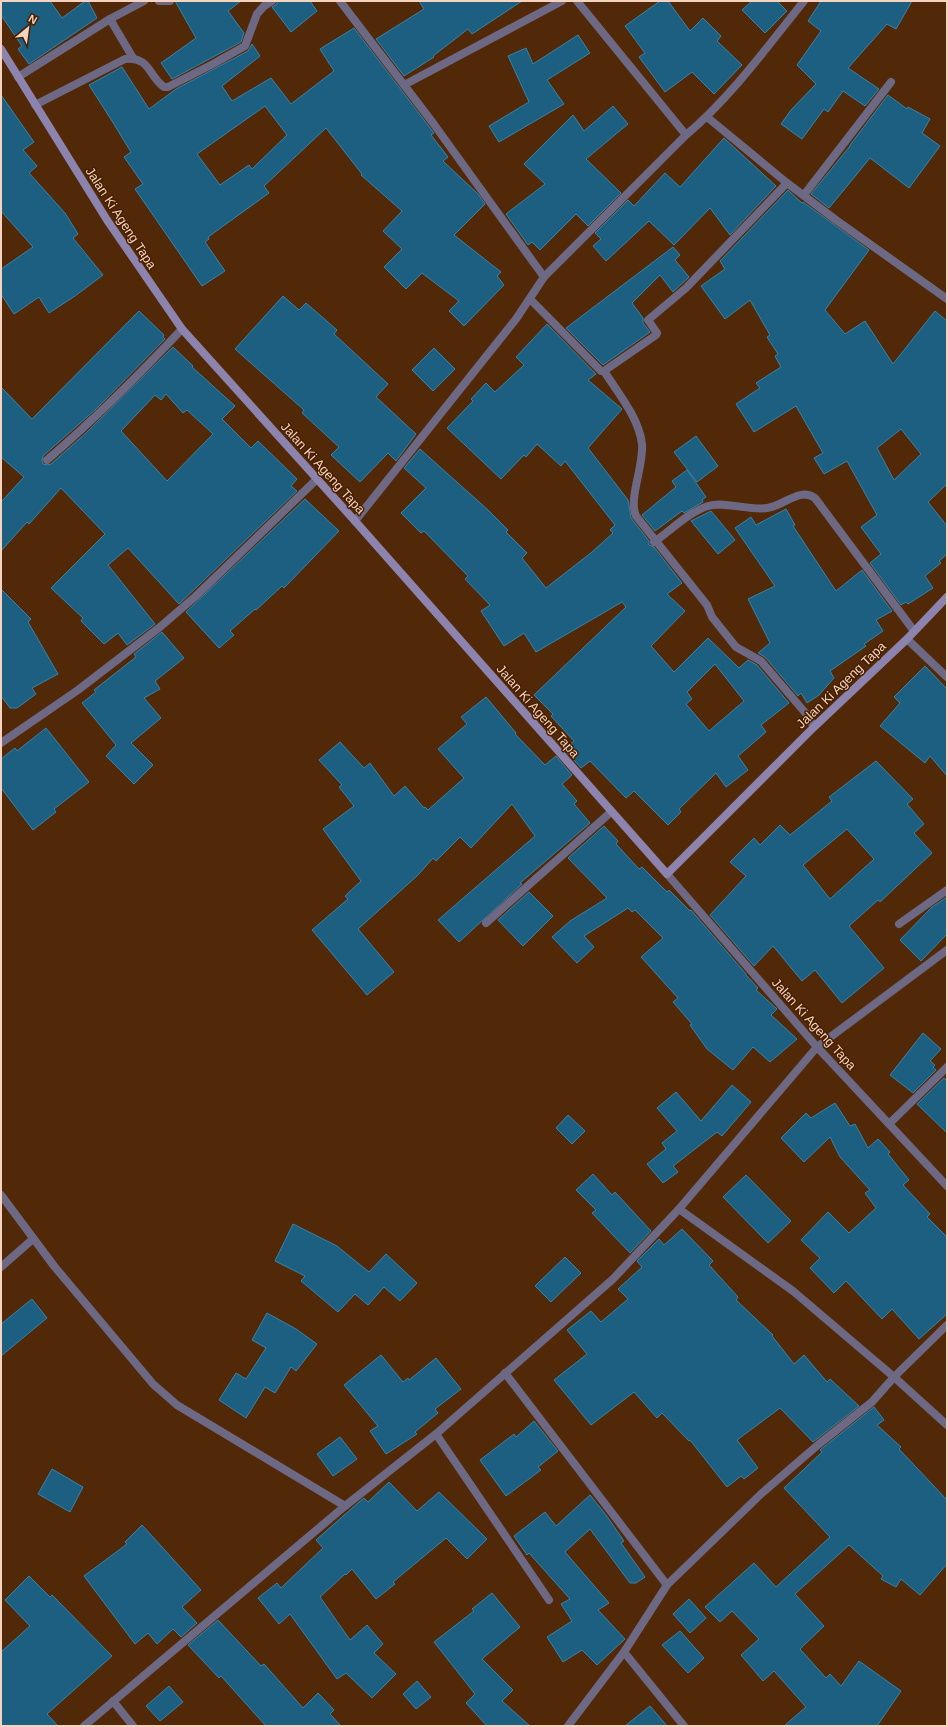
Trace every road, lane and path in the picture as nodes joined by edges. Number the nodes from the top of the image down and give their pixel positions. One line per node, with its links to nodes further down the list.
1 (144, 1): 9 (street)
2 (158, 1): 3 (street)
3 (170, 1)
4 (272, 1): 11 (street)
5 (340, 1): 14 (street)
6 (562, 1): 14 (street)
7 (577, 1): 17 (street)
8 (804, 1): 16 (street)
9 (110, 19): 11 (street); 12 (street)
10 (1, 49): 12 (street, Jalan Ki Ageng Tapa)
11 (133, 58): 15 (street)
12 (18, 77): 15 (street, Jalan Ki Ageng Tapa)
13 (891, 82): 19 (street)
14 (404, 85): 20 (street)
15 (36, 105): 23 (street, Jalan Ki Ageng Tapa)
16 (707, 117): 17 (street); 18 (street)
17 (686, 135): 20 (street)
18 (787, 183): 19 (street); 24 (street)
19 (804, 195): 22 (street)
20 (544, 277): 21 (street)
21 (530, 299): 24 (street); 27 (street)
22 (947, 299)
23 (182, 329): 25 (street); 26 (street, Jalan Ki Ageng Tapa)
24 (604, 371): 28 (street)
25 (47, 460)
26 (317, 479): 27 (street, Jalan Ki Ageng Tapa); 34 (street)
27 (355, 521): 35 (street, Jalan Ki Ageng Tapa)
28 (654, 542): 30 (street); 33 (street)
29 (947, 596): 30 (street, Jalan Ki Ageng Tapa)
30 (914, 631): 31 (street, Jalan Ki Ageng Tapa)
31 (907, 639): 32 (street); 33 (street, Jalan Ki Ageng Tapa)
32 (947, 677)
33 (814, 727): 36 (street, Jalan Ki Ageng Tapa)
34 (1, 743)
35 (611, 812): 36 (street, Jalan Ki Ageng Tapa); 38 (street)
36 (666, 874): 41 (street, Jalan Ki Ageng Tapa)
37 (947, 890): 39 (street)
38 (486, 923)
39 (899, 924)
40 (947, 950): 41 (street)
41 (817, 1047): 43 (street, Jalan Ki Ageng Tapa); 46 (street)
42 (947, 1066): 43 (street)
43 (889, 1124): 44 (street, Jalan Ki Ageng Tapa)
44 (947, 1186)
45 (1, 1196): 47 (street)
46 (677, 1211): 50 (street); 51 (street)
47 (33, 1239): 48 (street); 54 (street)
48 (1, 1267)
49 (947, 1325): 51 (street)
50 (505, 1373): 53 (street); 55 (street)
51 (894, 1377): 52 (street); 55 (street)
52 (947, 1425)
53 (436, 1434): 54 (street); 56 (street)
54 (345, 1506): 58 (street)
55 (667, 1585): 57 (street)
56 (549, 1600)
57 (624, 1652): 61 (street); 62 (street)
58 (113, 1701): 59 (street); 60 (street)
59 (84, 1726)
60 (133, 1726)
61 (568, 1726)
62 (684, 1726)

